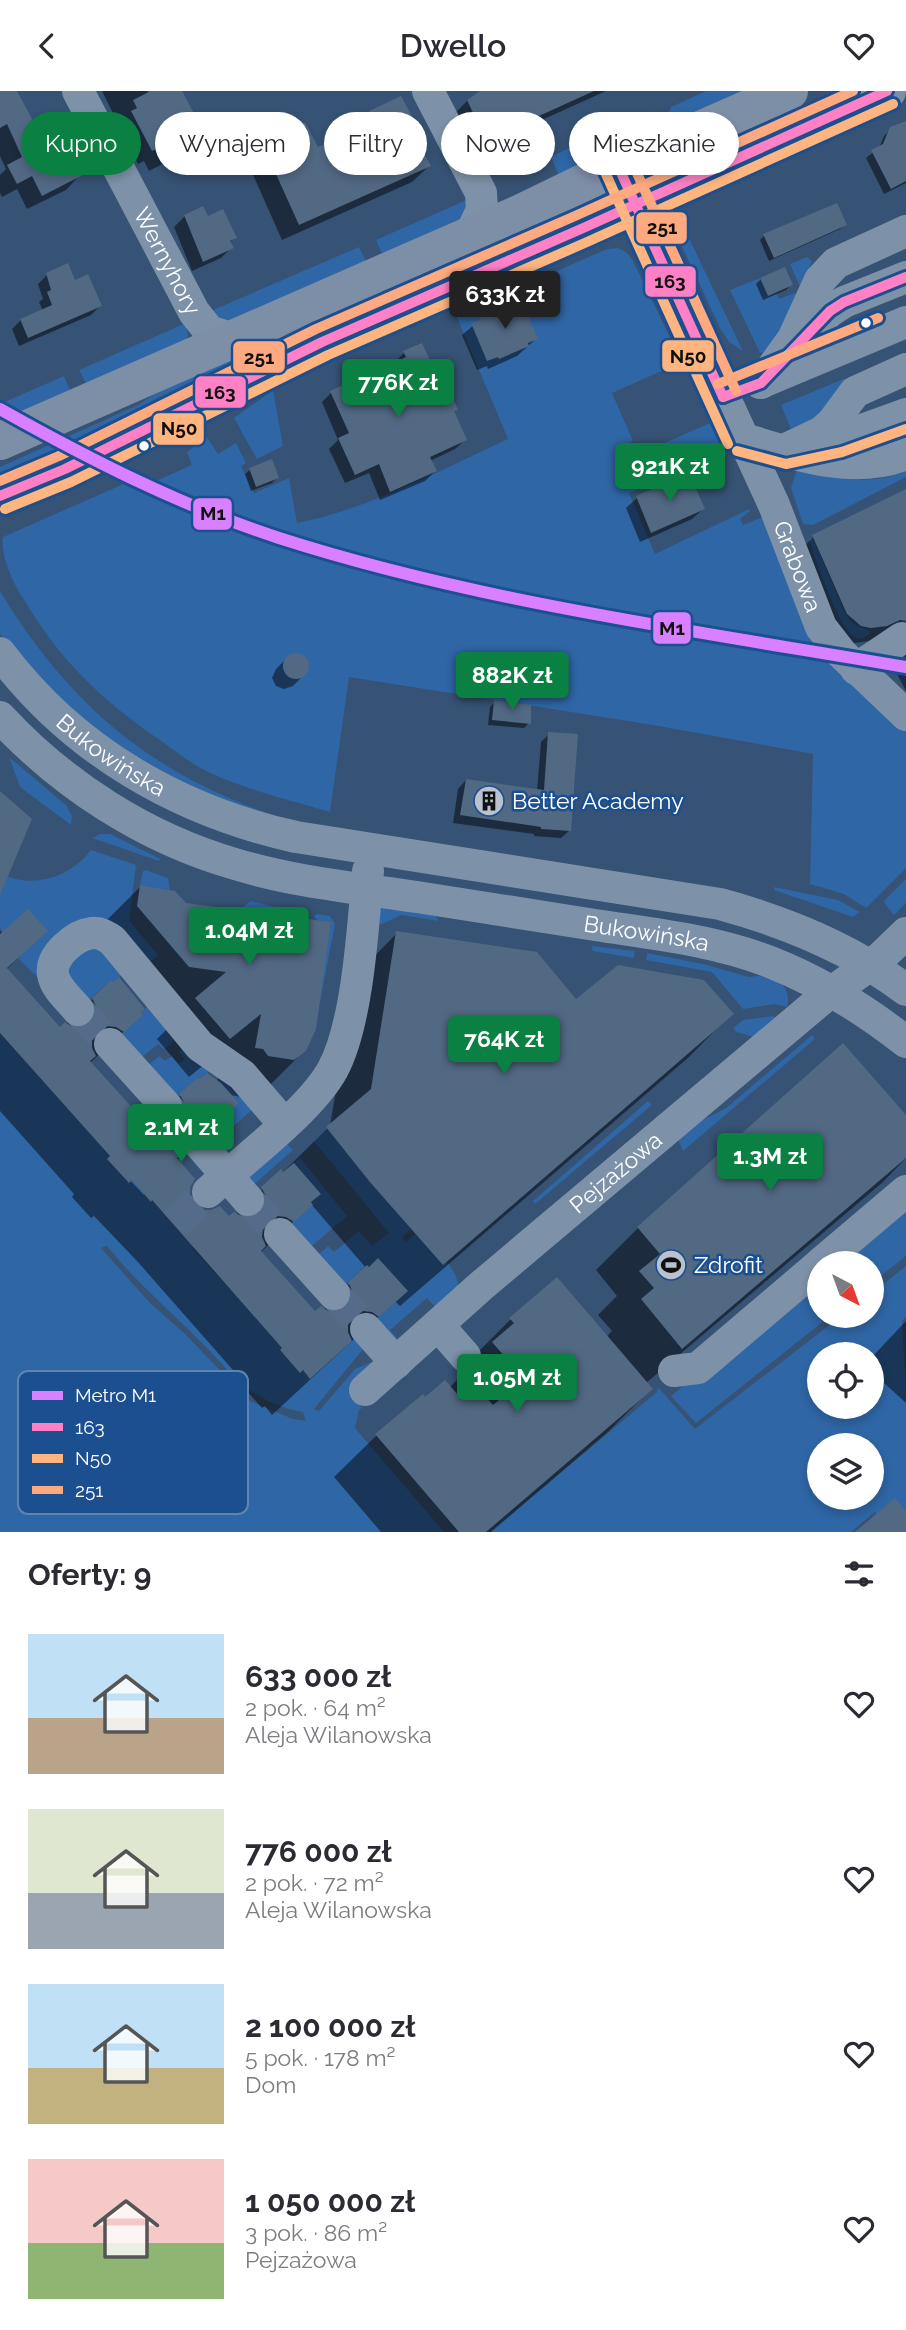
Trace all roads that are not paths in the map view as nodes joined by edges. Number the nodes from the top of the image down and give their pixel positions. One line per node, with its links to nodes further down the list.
1 (78, 91): 13 (street, Wernyhory)
2 (428, 91): 10 (street)
3 (789, 91): 5 (main road)
4 (887, 91): 8 (main road)
5 (739, 113)
6 (599, 175): 10 (main road)
7 (622, 175): 8 (street, Grabowa)
8 (635, 205): 16 (street, Grabowa); 22 (main road)
9 (906, 230): 15 (street)
10 (470, 235): 13 (main road)
11 (906, 277): 15 (street)
12 (906, 321): 15 (street)
13 (233, 339): 19 (main road)
14 (906, 369): 20 (street)
15 (761, 383): 16 (street)
16 (723, 397): 18 (street, Grabowa)
17 (906, 414): 20 (street)
18 (741, 439): 20 (street); 25 (street, Grabowa)
19 (0, 440)
20 (784, 450): 21 (street)
21 (906, 454)
22 (0, 496)
23 (902, 638): 25 (street)
24 (0, 653): 28 (street, Bukowińska)
25 (856, 669): 26 (street, Grabowa)
26 (906, 715)
27 (0, 717): 29 (street, Bukowińska)
28 (370, 849): 29 (street); 31 (street, Bukowińska)
29 (366, 890): 33 (street, Bukowińska); 38 (street)
30 (906, 933): 31 (street, Pejzażowa)
31 (870, 966): 32 (street, Bukowińska); 33 (street, Pejzażowa)
32 (906, 990)
33 (833, 992): 35 (street, Bukowińska); 47 (street, Pejzażowa)
34 (78, 1010): 38 (street)
35 (906, 1042)
36 (110, 1044): 37 (street)
37 (166, 1106)
38 (288, 1120): 40 (street)
39 (197, 1141): 40 (street)
40 (217, 1184): 42 (street)
41 (906, 1191): 44 (street)
42 (248, 1200)
43 (280, 1234): 46 (street)
44 (835, 1251)
45 (807, 1275): 51 (street)
46 (334, 1294)
47 (438, 1325): 49 (street); 50 (street, Pejzażowa)
48 (366, 1329): 50 (street)
49 (465, 1356)
50 (396, 1363): 52 (street, Pejzażowa)
51 (674, 1371)
52 (365, 1390)

